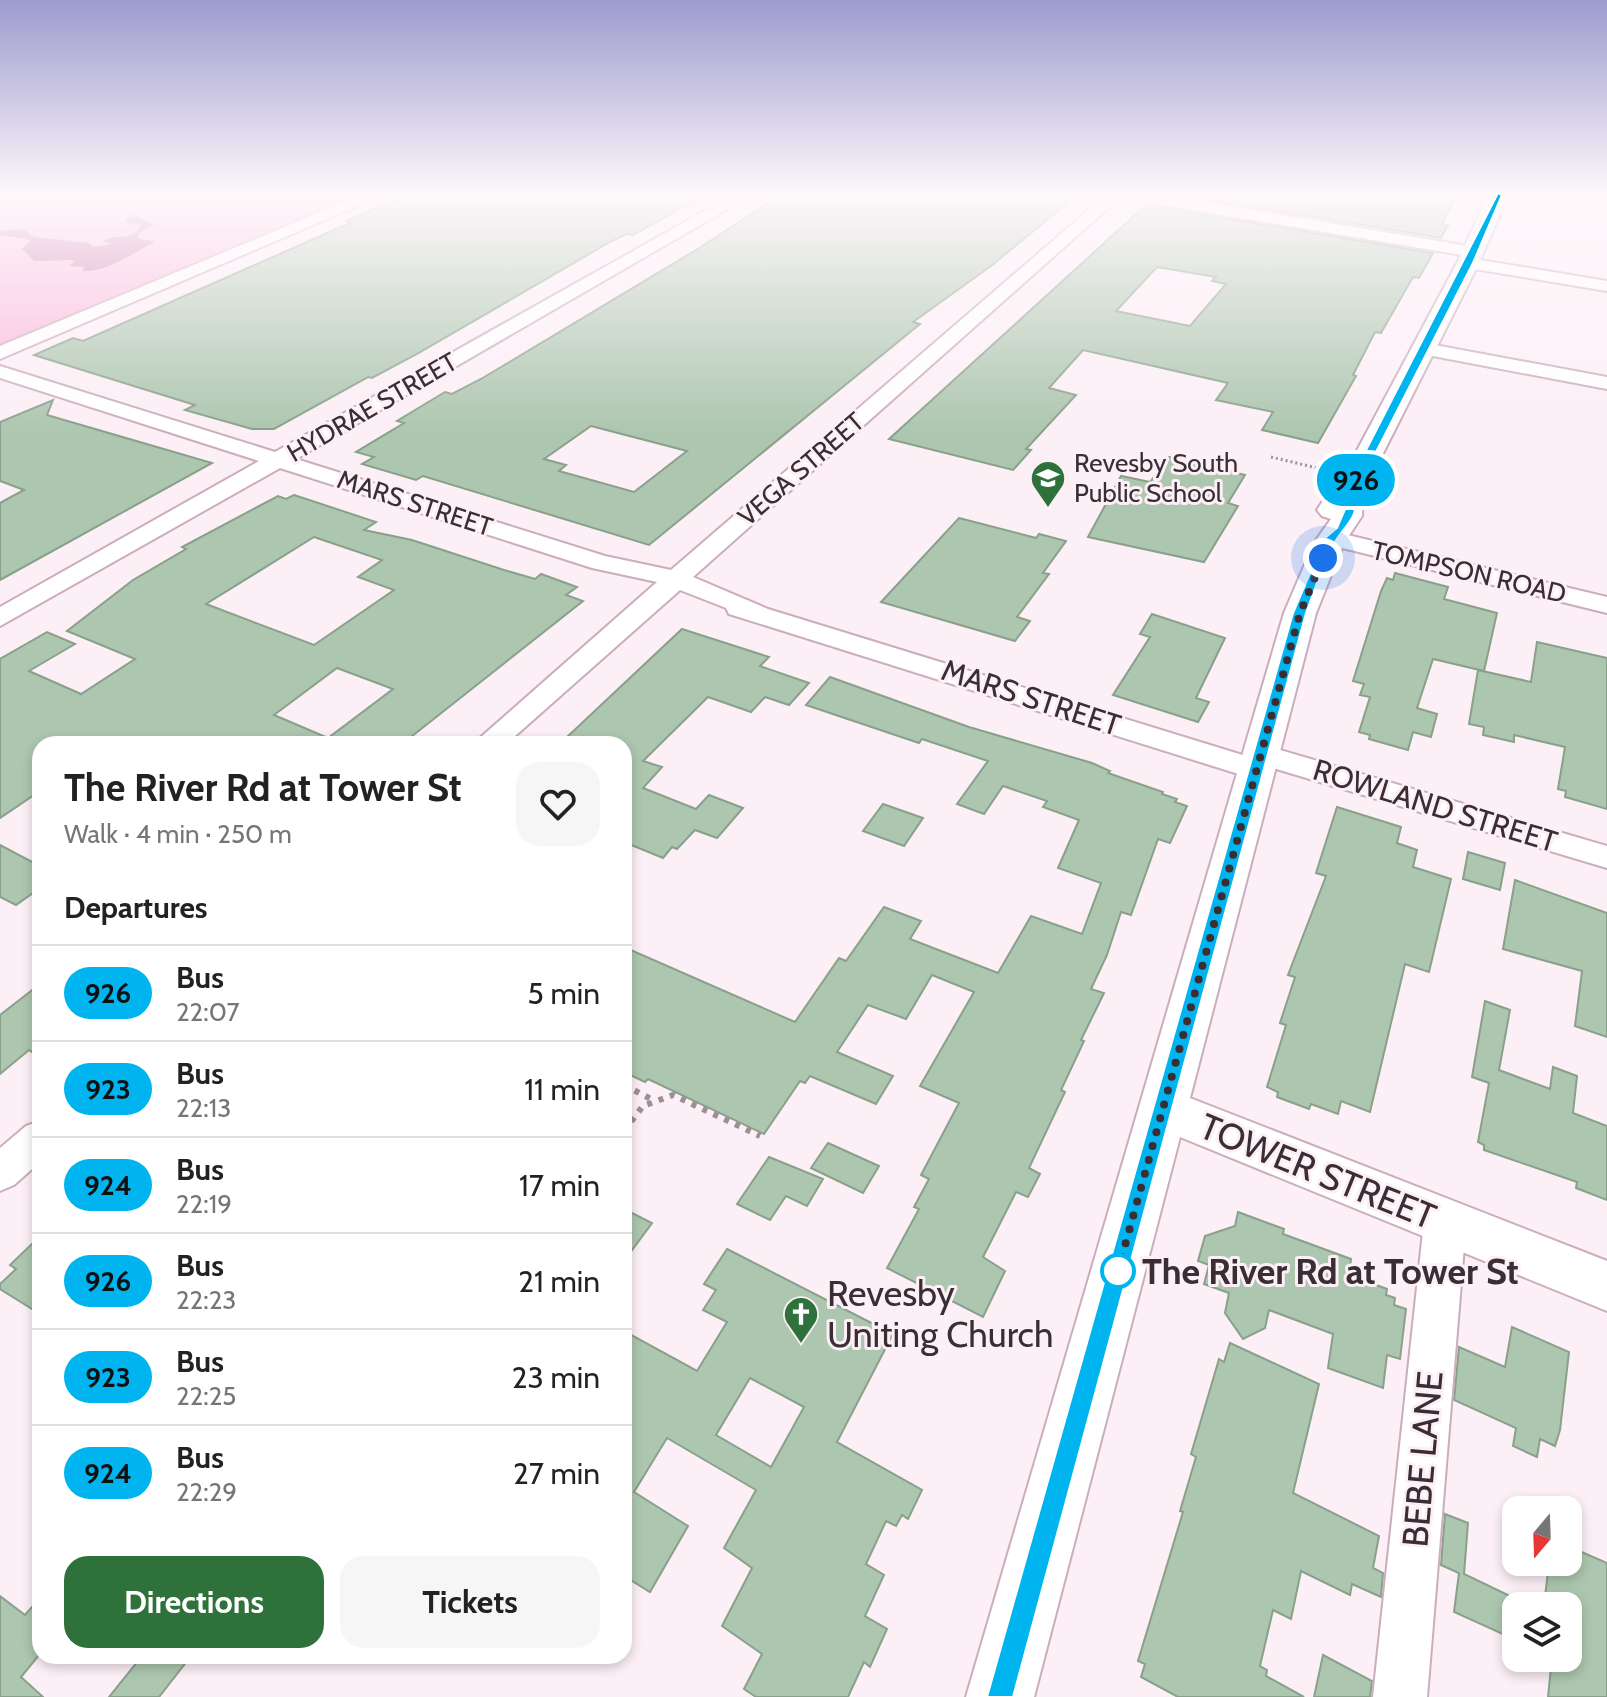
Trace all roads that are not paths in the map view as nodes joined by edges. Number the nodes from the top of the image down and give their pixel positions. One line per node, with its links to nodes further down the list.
1 (187, 274): 8 (street)
2 (605, 274): 11 (street, HYDRAE STREET)
3 (1024, 274): 13 (street, VEGA STREET)
4 (1463, 274): 7 (main road)
5 (1550, 274): 6 (street)
6 (1607, 286)
7 (1424, 349): 10 (street); 12 (main road)
8 (0, 353)
9 (0, 372): 11 (street, MARS STREET)
10 (1607, 383)
11 (279, 460): 13 (street, MARS STREET); 15 (street, HYDRAE STREET)
12 (1331, 538): 14 (street, TOMPSON ROAD); 17 (main road)
13 (669, 585): 16 (street, VEGA STREET); 17 (street, MARS STREET)
14 (1607, 605)
15 (0, 618)
16 (497, 736)
17 (1261, 763): 18 (street, ROWLAND STREET); 19 (main road)
18 (1607, 857)
19 (1163, 1109): 22 (main road, TOWER STREET); 24 (main road)
20 (32, 1145): 21 (street)
21 (0, 1173)
22 (1445, 1222): 23 (main road, TOWER STREET); 25 (street, BEBE LANE)
23 (1607, 1286)
24 (1000, 1697)
25 (1400, 1697)

